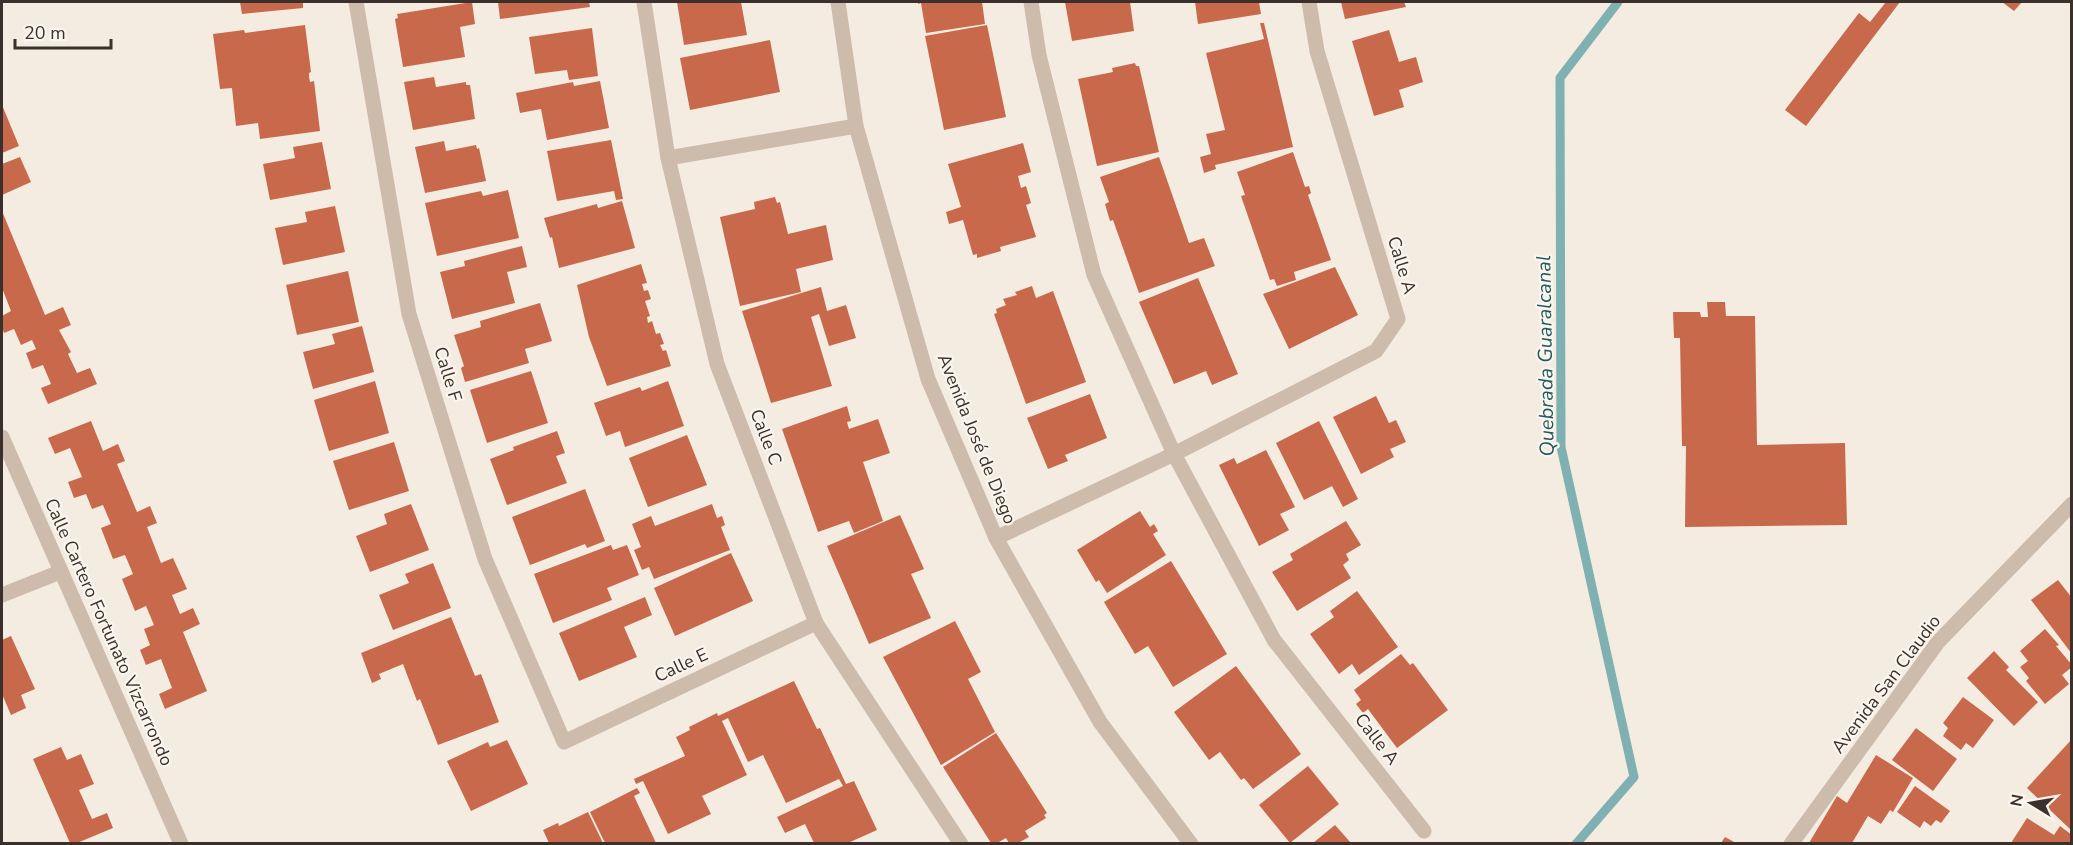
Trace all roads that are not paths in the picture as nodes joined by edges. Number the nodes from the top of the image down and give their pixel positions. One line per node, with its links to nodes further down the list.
1 (356, 2): 15 (street, Calle F)
2 (644, 2): 7 (street, Calle C)
3 (838, 2): 6 (street, Avenida José de Diego)
4 (1031, 2): 9 (street, Calle A)
5 (1309, 2): 9 (street, Calle A)
6 (856, 126): 7 (street); 11 (street, Avenida José de Diego)
7 (668, 158): 14 (street, Calle C)
8 (2, 437): 12 (street, Calle Cartero Fortunato Vizcarrondo)
9 (1174, 454): 11 (street, Calle A); 16 (street, Calle A)
10 (2072, 504): 20 (street, Avenida San Claudio)
11 (996, 538): 19 (street, Avenida José de Diego)
12 (60, 572): 13 (street); 17 (street, Calle Cartero Fortunato Vizcarrondo)
13 (2, 595)
14 (816, 623): 15 (street, Calle E); 18 (street, Calle C)
15 (564, 742)
16 (1424, 831)
17 (181, 843)
18 (961, 843)
19 (1191, 843)
20 (1791, 843)

